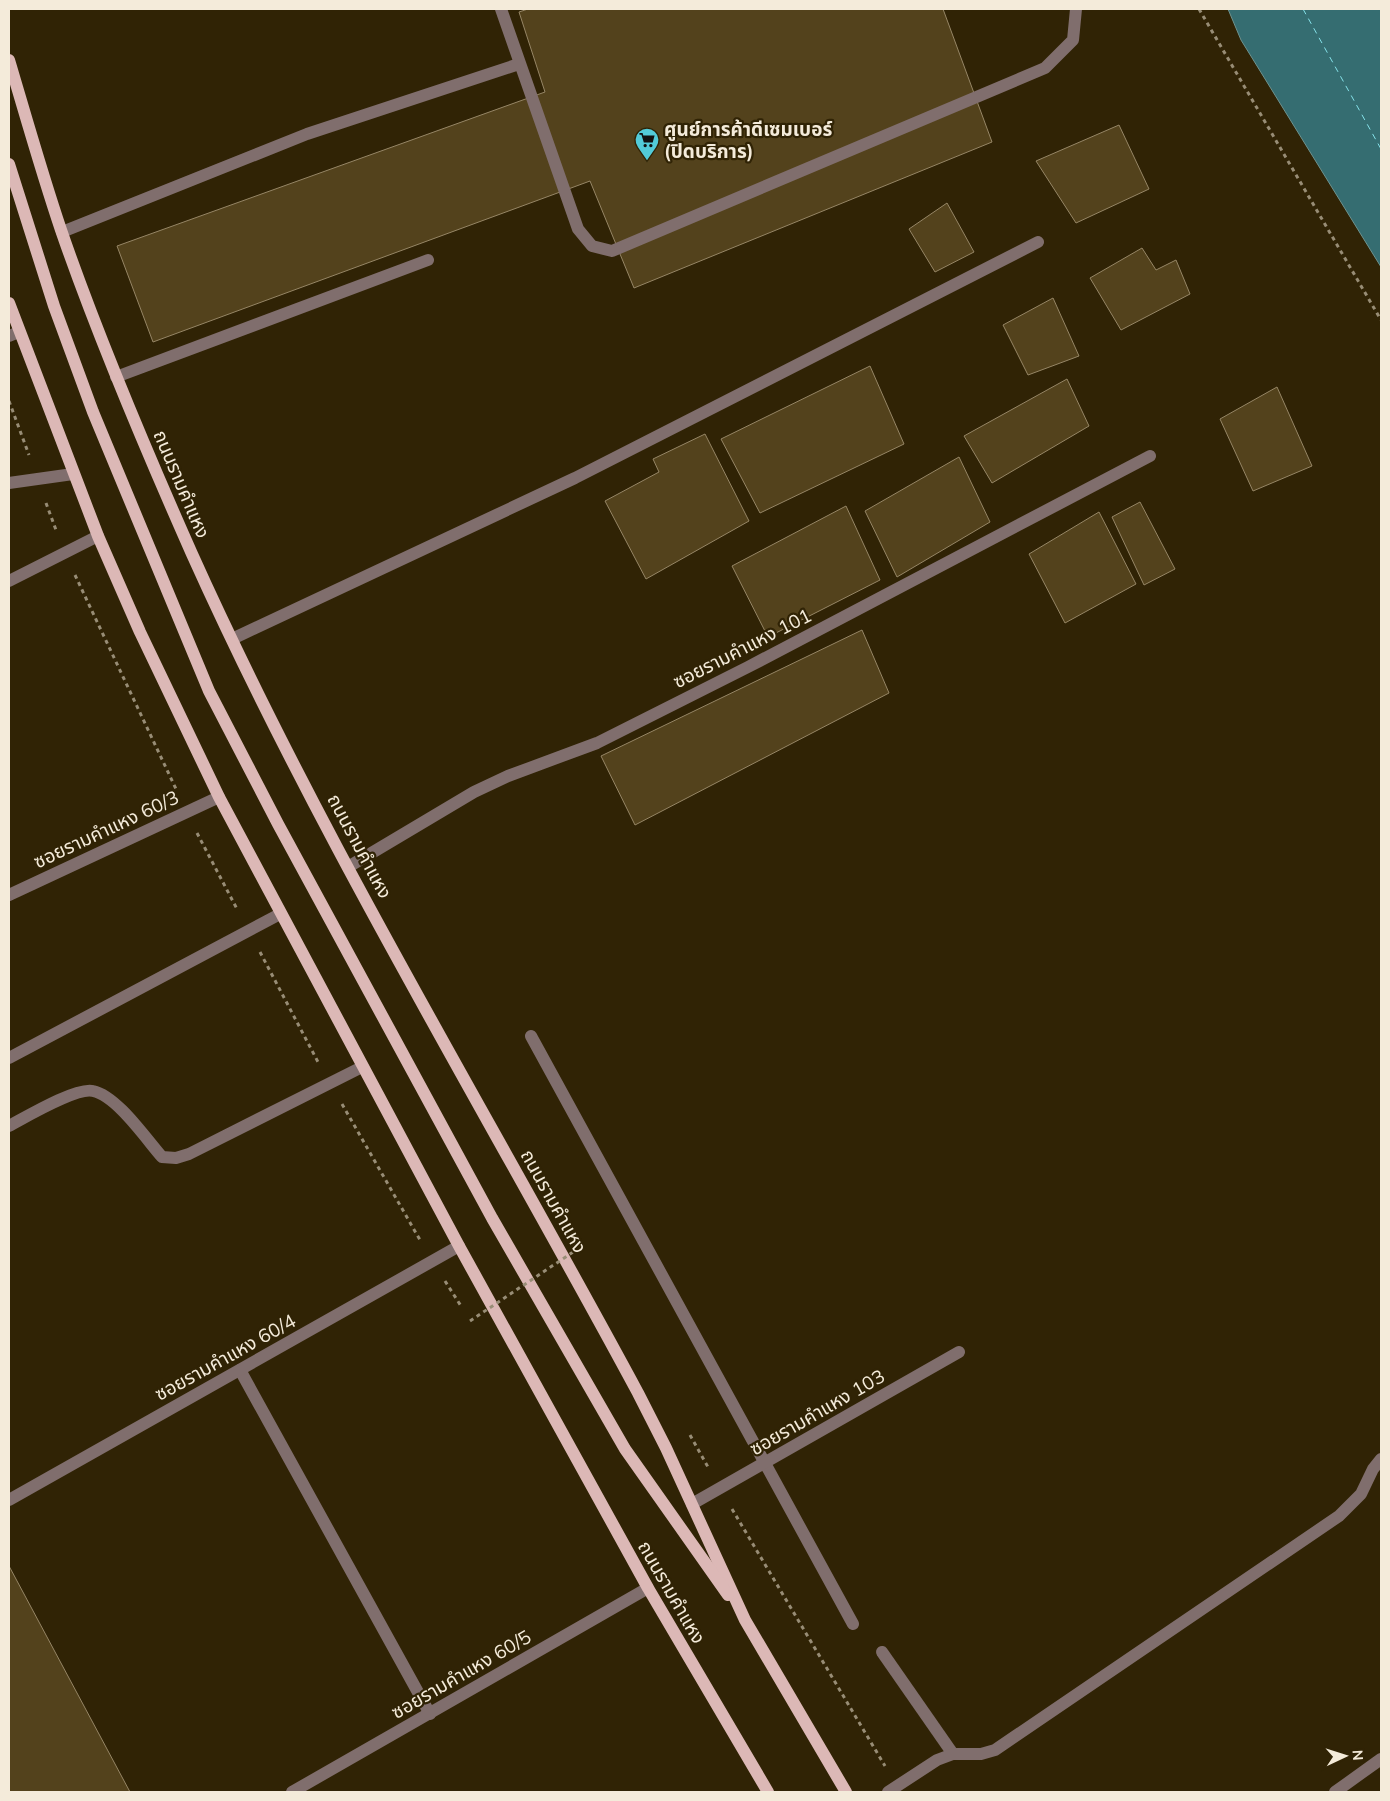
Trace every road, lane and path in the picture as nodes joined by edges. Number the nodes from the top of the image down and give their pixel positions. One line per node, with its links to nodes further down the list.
1 (501, 9): 5 (street)
2 (1076, 9): 5 (street)
3 (1199, 9): 11 (path)
4 (9, 60): 7 (main road, ถนนรามคำแหง)
5 (519, 64): 7 (street)
6 (9, 164): 46 (main road, ถนนรามคำแหง)
7 (62, 232): 13 (main road, ถนนรามคำแหง)
8 (1038, 242): 22 (street)
9 (428, 260): 13 (street)
10 (9, 303): 12 (main road, ถนนรามคำแหง)
11 (1381, 320)
12 (14, 334): 16 (main road, ถนนรามคำแหง)
13 (116, 377): 22 (main road, ถนนรามคำแหง)
14 (9, 401): 17 (path)
15 (1150, 456): 25 (street, ซอยรามคำแหง 101)
16 (73, 474): 17 (street); 19 (main road, ถนนรามคำแหง)
17 (37, 479): 18 (street); 20 (path)
18 (9, 483)
19 (98, 536): 20 (street); 23 (main road, ถนนรามคำแหง)
20 (64, 552): 21 (street); 24 (path)
21 (9, 581)
22 (232, 639): 25 (main road, ถนนรามคำแหง)
23 (219, 797): 24 (street, ซอยรามคำแหง 60/3); 27 (main road, ถนนรามคำแหง)
24 (187, 812): 26 (street, ซอยรามคำแหง 60/3); 28 (path)
25 (348, 867): 44 (main road, ถนนรามคำแหง)
26 (9, 895)
27 (280, 914): 28 (street); 31 (main road, ถนนรามคำแหง)
28 (249, 932): 30 (street); 32 (path)
29 (531, 1036): 41 (street)
30 (9, 1058)
31 (362, 1067): 32 (street); 35 (main road, ถนนรามคำแหง)
32 (330, 1083): 33 (street); 36 (path)
33 (9, 1126)
34 (586, 1244): 36 (path, bridge)
35 (459, 1246): 36 (street, ซอยรามคำแหง 60/4); 45 (main road, ถนนรามคำแหง)
36 (432, 1261): 38 (street, ซอยรามคำแหง 60/4)
37 (959, 1352): 41 (street, ซอยรามคำแหง 103)
38 (240, 1370): 43 (street, ซอยรามคำแหง 60/4); 49 (street)
39 (686, 1427): 42 (path)
40 (1381, 1459): 50 (street)
41 (764, 1463): 42 (street, ซอยรามคำแหง 103); 47 (street)
42 (720, 1488): 44 (street, ซอยรามคำแหง 103); 52 (path)
43 (9, 1500)
44 (692, 1504): 46 (main road, ถนนรามคำแหง)
45 (648, 1588): 49 (street, ซอยรามคำแหง 60/5); 54 (main road, ถนนรามคำแหง)
46 (745, 1620): 55 (main road, ถนนรามคำแหง)
47 (853, 1624)
48 (882, 1652): 50 (street)
49 (430, 1714): 53 (street, ซอยรามคำแหง 60/5)
50 (953, 1754): 52 (street)
51 (1381, 1760): 56 (street)
52 (892, 1789)
53 (292, 1792)
54 (768, 1792)
55 (846, 1792)
56 (1335, 1792)

